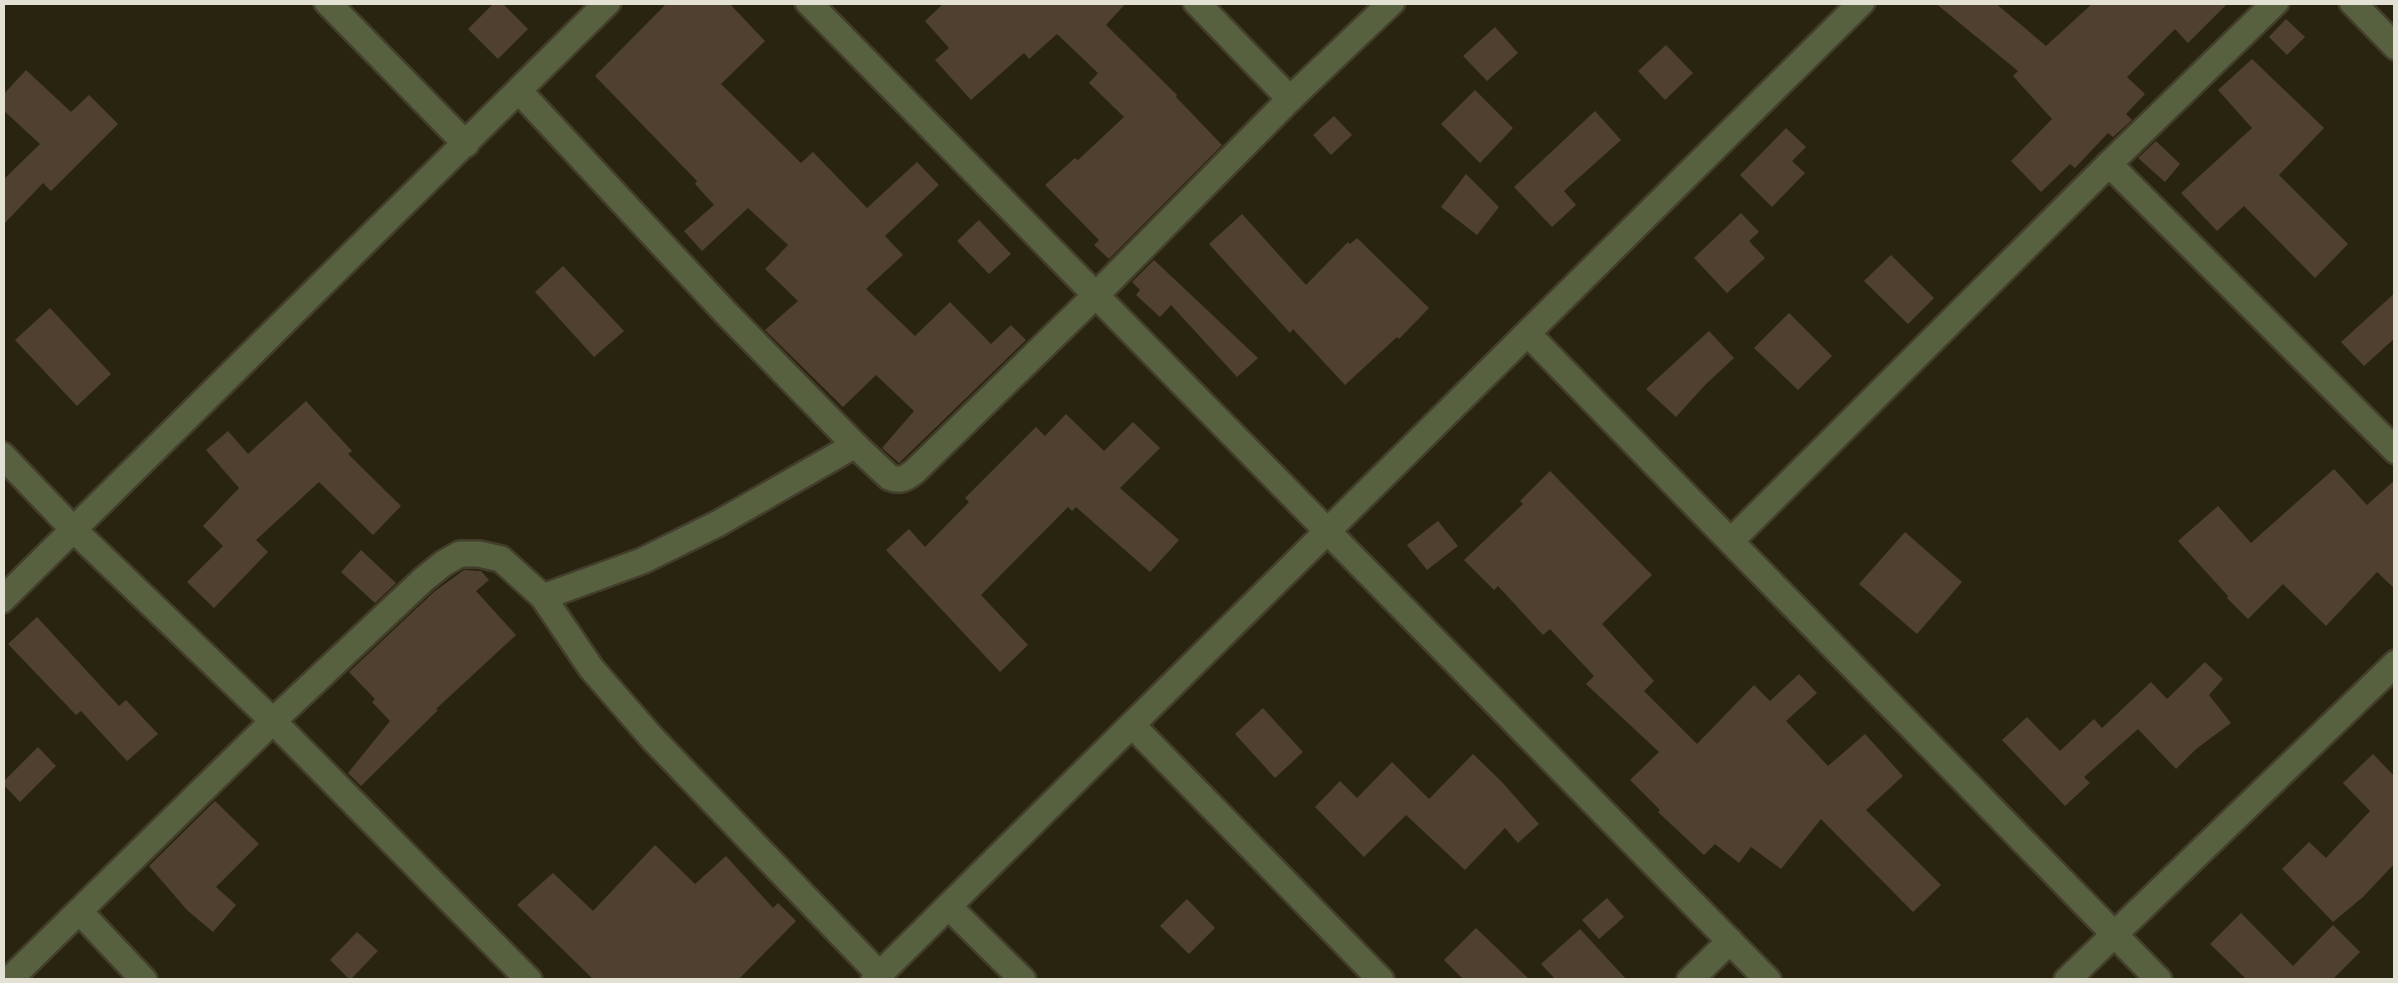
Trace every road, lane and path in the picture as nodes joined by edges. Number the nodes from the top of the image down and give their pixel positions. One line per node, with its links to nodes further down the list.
1 (327, 2): 12 (street)
2 (608, 2): 10 (street)
3 (808, 2): 14 (street)
4 (1196, 2): 11 (street)
5 (1392, 2): 11 (street)
6 (1862, 2): 15 (street)
7 (2276, 2): 13 (street)
8 (2352, 2): 9 (street)
9 (2396, 47)
10 (520, 92): 12 (street); 16 (street)
11 (1290, 100): 14 (street)
12 (466, 144): 19 (street)
13 (2109, 164): 17 (street); 21 (street)
14 (1096, 295): 16 (street); 20 (street)
15 (1528, 334): 20 (street); 21 (street)
16 (854, 445): 22 (street)
17 (2396, 452)
18 (2, 454): 19 (street)
19 (74, 530): 23 (street); 25 (street)
20 (1328, 532): 26 (street); 30 (street)
21 (1731, 542): 29 (street)
22 (544, 597): 25 (street); 31 (street)
23 (2, 600)
24 (2396, 662): 29 (street)
25 (273, 721): 28 (street); 34 (street)
26 (1132, 725): 27 (street); 36 (street)
27 (949, 906): 31 (street); 35 (street)
28 (80, 912): 32 (street); 33 (street)
29 (2114, 934): 39 (street); 40 (street)
30 (1730, 942): 37 (street); 38 (street)
31 (877, 978)
32 (9, 980)
33 (144, 980)
34 (529, 980)
35 (1023, 980)
36 (1382, 980)
37 (1690, 980)
38 (1768, 980)
39 (2067, 980)
40 (2159, 980)

